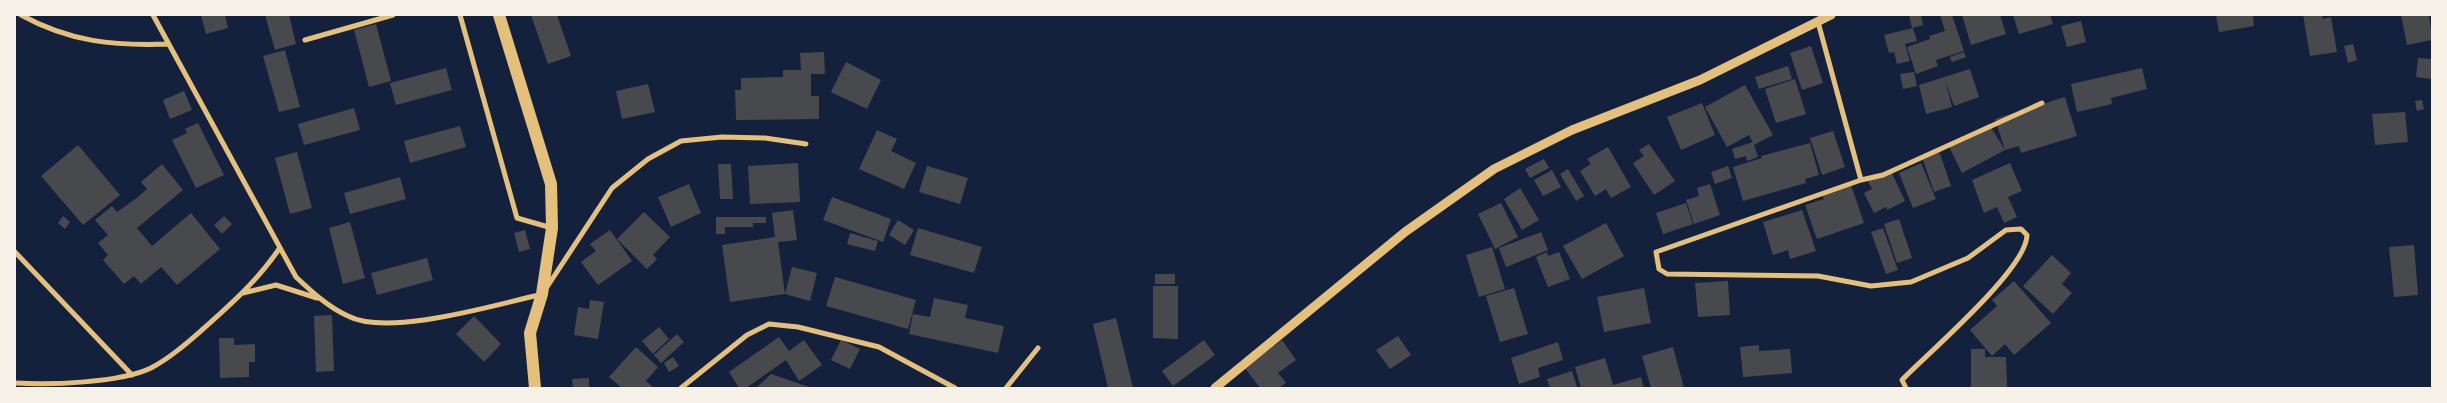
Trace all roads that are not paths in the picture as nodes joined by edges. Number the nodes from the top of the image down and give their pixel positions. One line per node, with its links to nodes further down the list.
1 (21, 15): 9 (street)
2 (153, 15): 9 (street)
3 (392, 15): 8 (street)
4 (460, 15): 13 (street)
5 (499, 15): 13 (main road)
6 (1831, 15): 7 (street)
7 (1818, 22): 12 (street); 26 (street)
8 (305, 40)
9 (168, 44): 14 (street)
10 (2042, 104): 12 (street)
11 (806, 144): 17 (street)
12 (1861, 180): 27 (street)
13 (552, 228): 17 (main road)
14 (279, 249): 16 (street); 18 (street)
15 (15, 252): 20 (street)
16 (243, 293): 18 (street); 20 (street)
17 (542, 294): 18 (street); 22 (main road)
18 (320, 299)
19 (1038, 348): 25 (street)
20 (132, 375): 21 (street)
21 (15, 384)
22 (535, 388)
23 (681, 388): 24 (street)
24 (955, 388)
25 (1006, 388)
26 (1215, 388)
27 (1906, 388)

